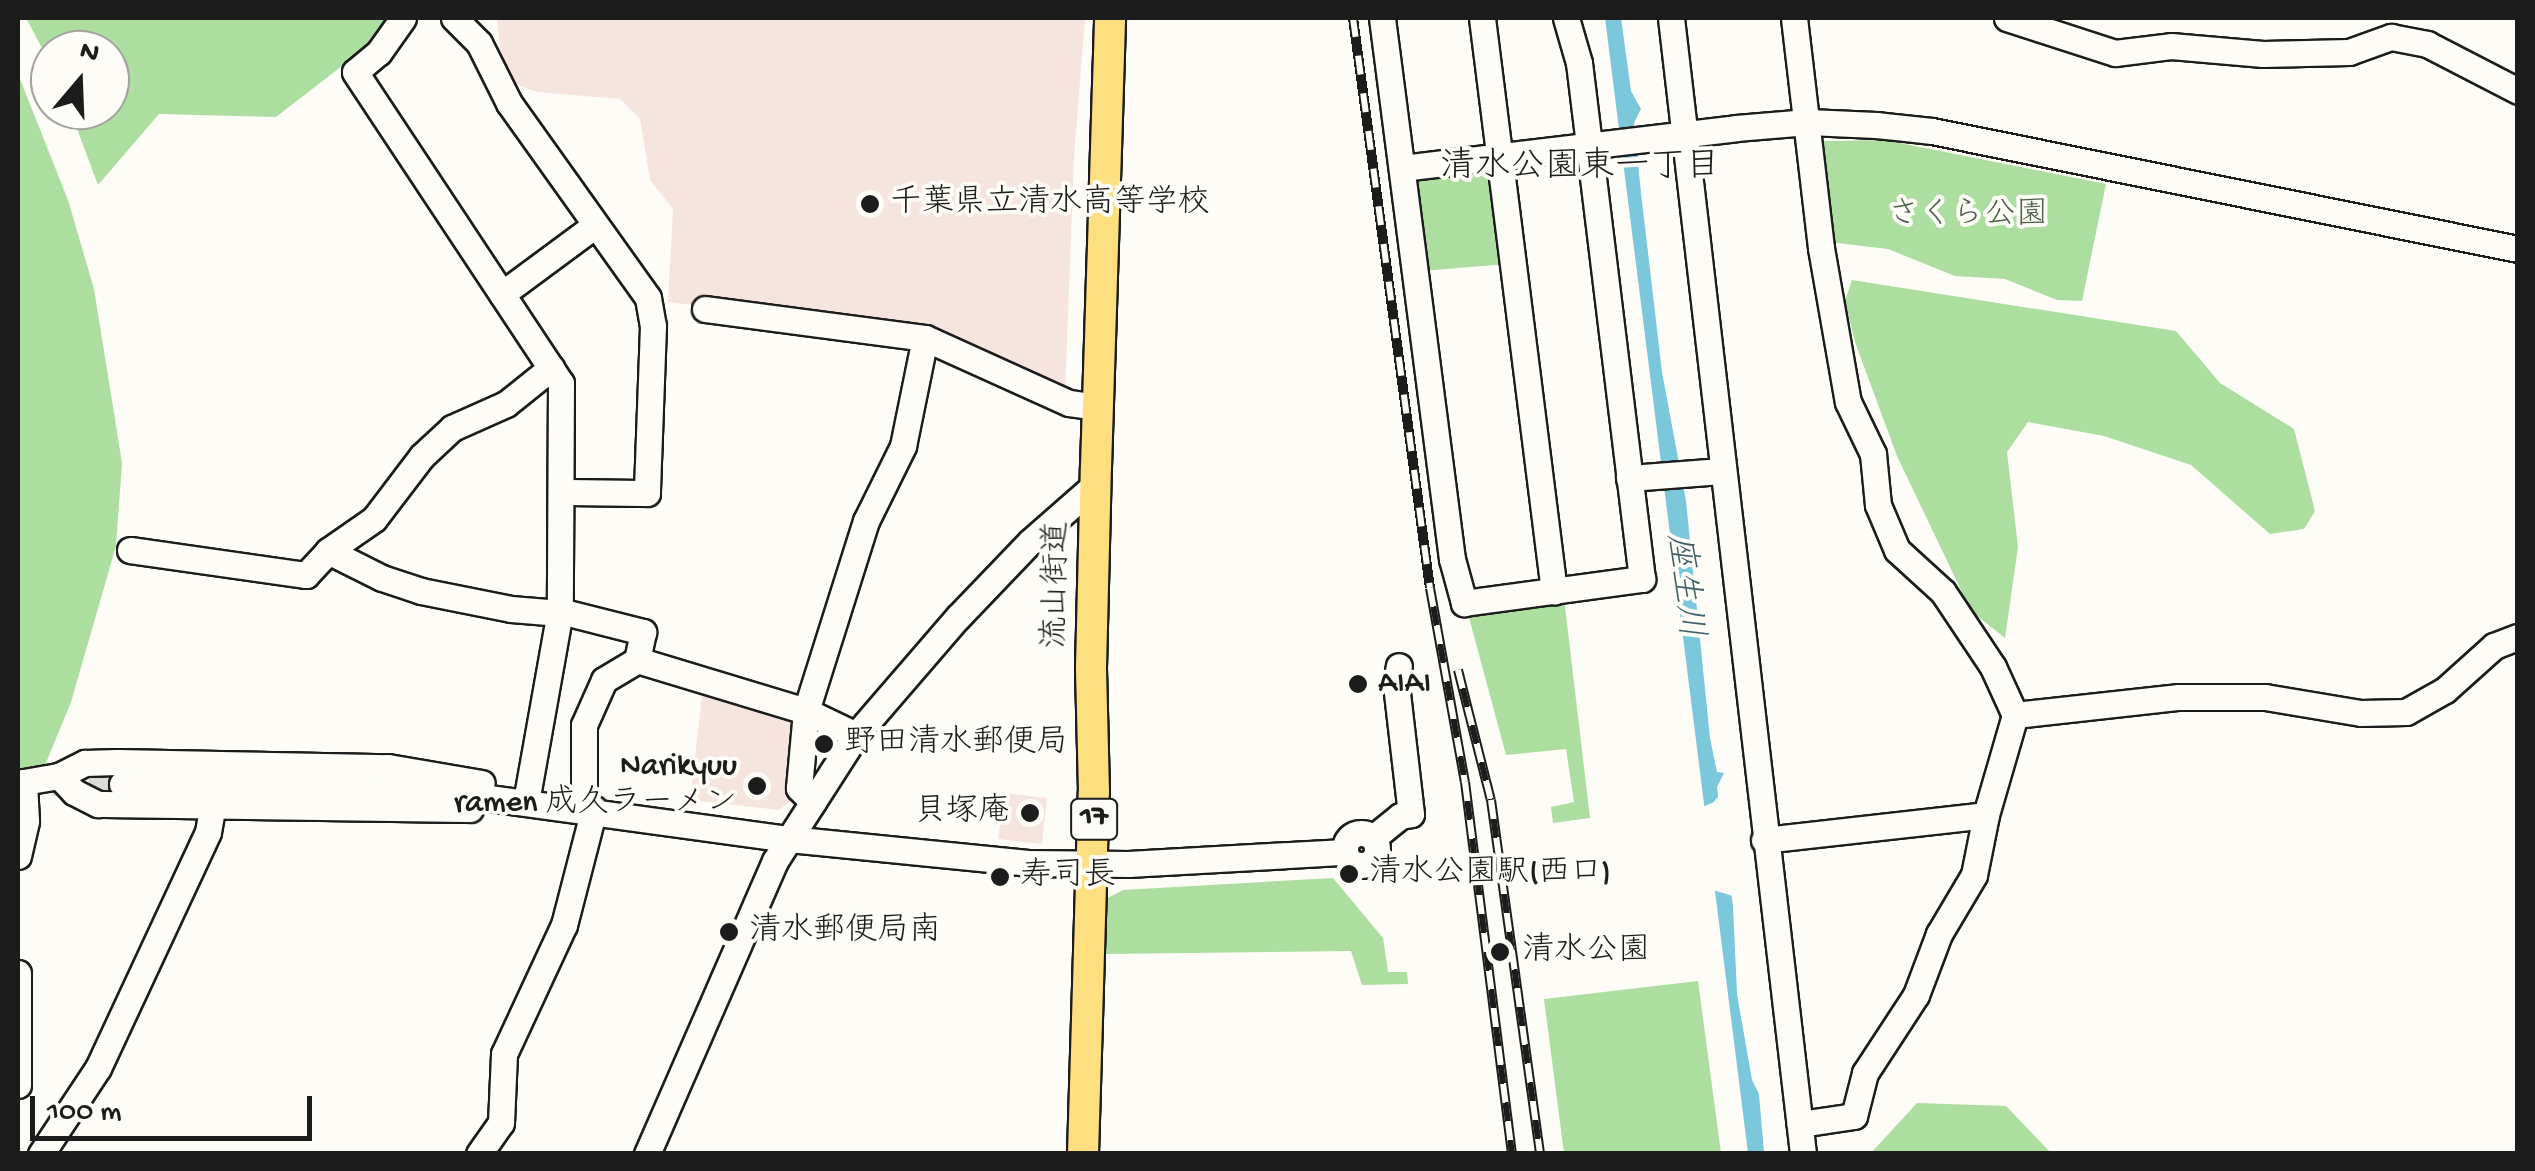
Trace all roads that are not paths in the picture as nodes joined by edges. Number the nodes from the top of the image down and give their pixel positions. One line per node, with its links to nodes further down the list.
1 (403, 18): 18 (street)
2 (454, 18): 16 (street)
3 (1110, 18): 22 (main road, 流山街道 / 17)
4 (1382, 18): 15 (street)
5 (1482, 18): 14 (street)
6 (1566, 18): 13 (street)
7 (1671, 18): 12 (street)
8 (1794, 18): 11 (street)
9 (2007, 18): 10 (street)
10 (2518, 91)
11 (1808, 122): 12 (street); 17 (street); 35 (street)
12 (1672, 135): 13 (street); 23 (street)
13 (1595, 143): 14 (street); 24 (street)
14 (1499, 154): 15 (street); 29 (street)
15 (1402, 168): 29 (street)
16 (594, 226): 18 (street); 26 (street)
17 (2518, 249)
18 (502, 294): 21 (street)
19 (705, 308): 20 (street)
20 (924, 338): 22 (street); 34 (street)
21 (551, 368): 26 (street); 28 (street)
22 (1097, 408): 25 (main road, 流山街道 / 17)
23 (1722, 470): 24 (street); 46 (street)
24 (1637, 477): 29 (street)
25 (1096, 484): 36 (street); 48 (main road, 流山街道 / 17)
26 (562, 492): 30 (street)
27 (130, 550): 28 (street)
28 (328, 551): 30 (street)
29 (1554, 591)
30 (560, 612): 32 (street); 40 (street)
31 (2518, 637): 35 (street)
32 (637, 660): 34 (street); 43 (street)
33 (1399, 666): 48 (street)
34 (806, 711): 36 (street); 41 (street)
35 (2015, 715): 44 (street)
36 (856, 735): 41 (street)
37 (60, 776): 38 (street); 40 (street); 42 (street)
38 (21, 783): 47 (street)
39 (122, 784): 40 (street)
40 (517, 800): 42 (street); 43 (street)
41 (813, 802): 45 (street)
42 (213, 805): 52 (street)
43 (589, 808): 45 (street); 53 (street)
44 (1986, 815): 46 (street); 51 (street)
45 (789, 839): 48 (street); 54 (street)
46 (1764, 840): 51 (street)
47 (18, 856)
48 (1092, 864): 55 (main road, 流山街道 / 17)
49 (18, 973): 50 (street)
50 (18, 1085)
51 (1800, 1124): 56 (street)
52 (41, 1154)
53 (478, 1154)
54 (647, 1154)
55 (1084, 1154)
56 (1803, 1154)

